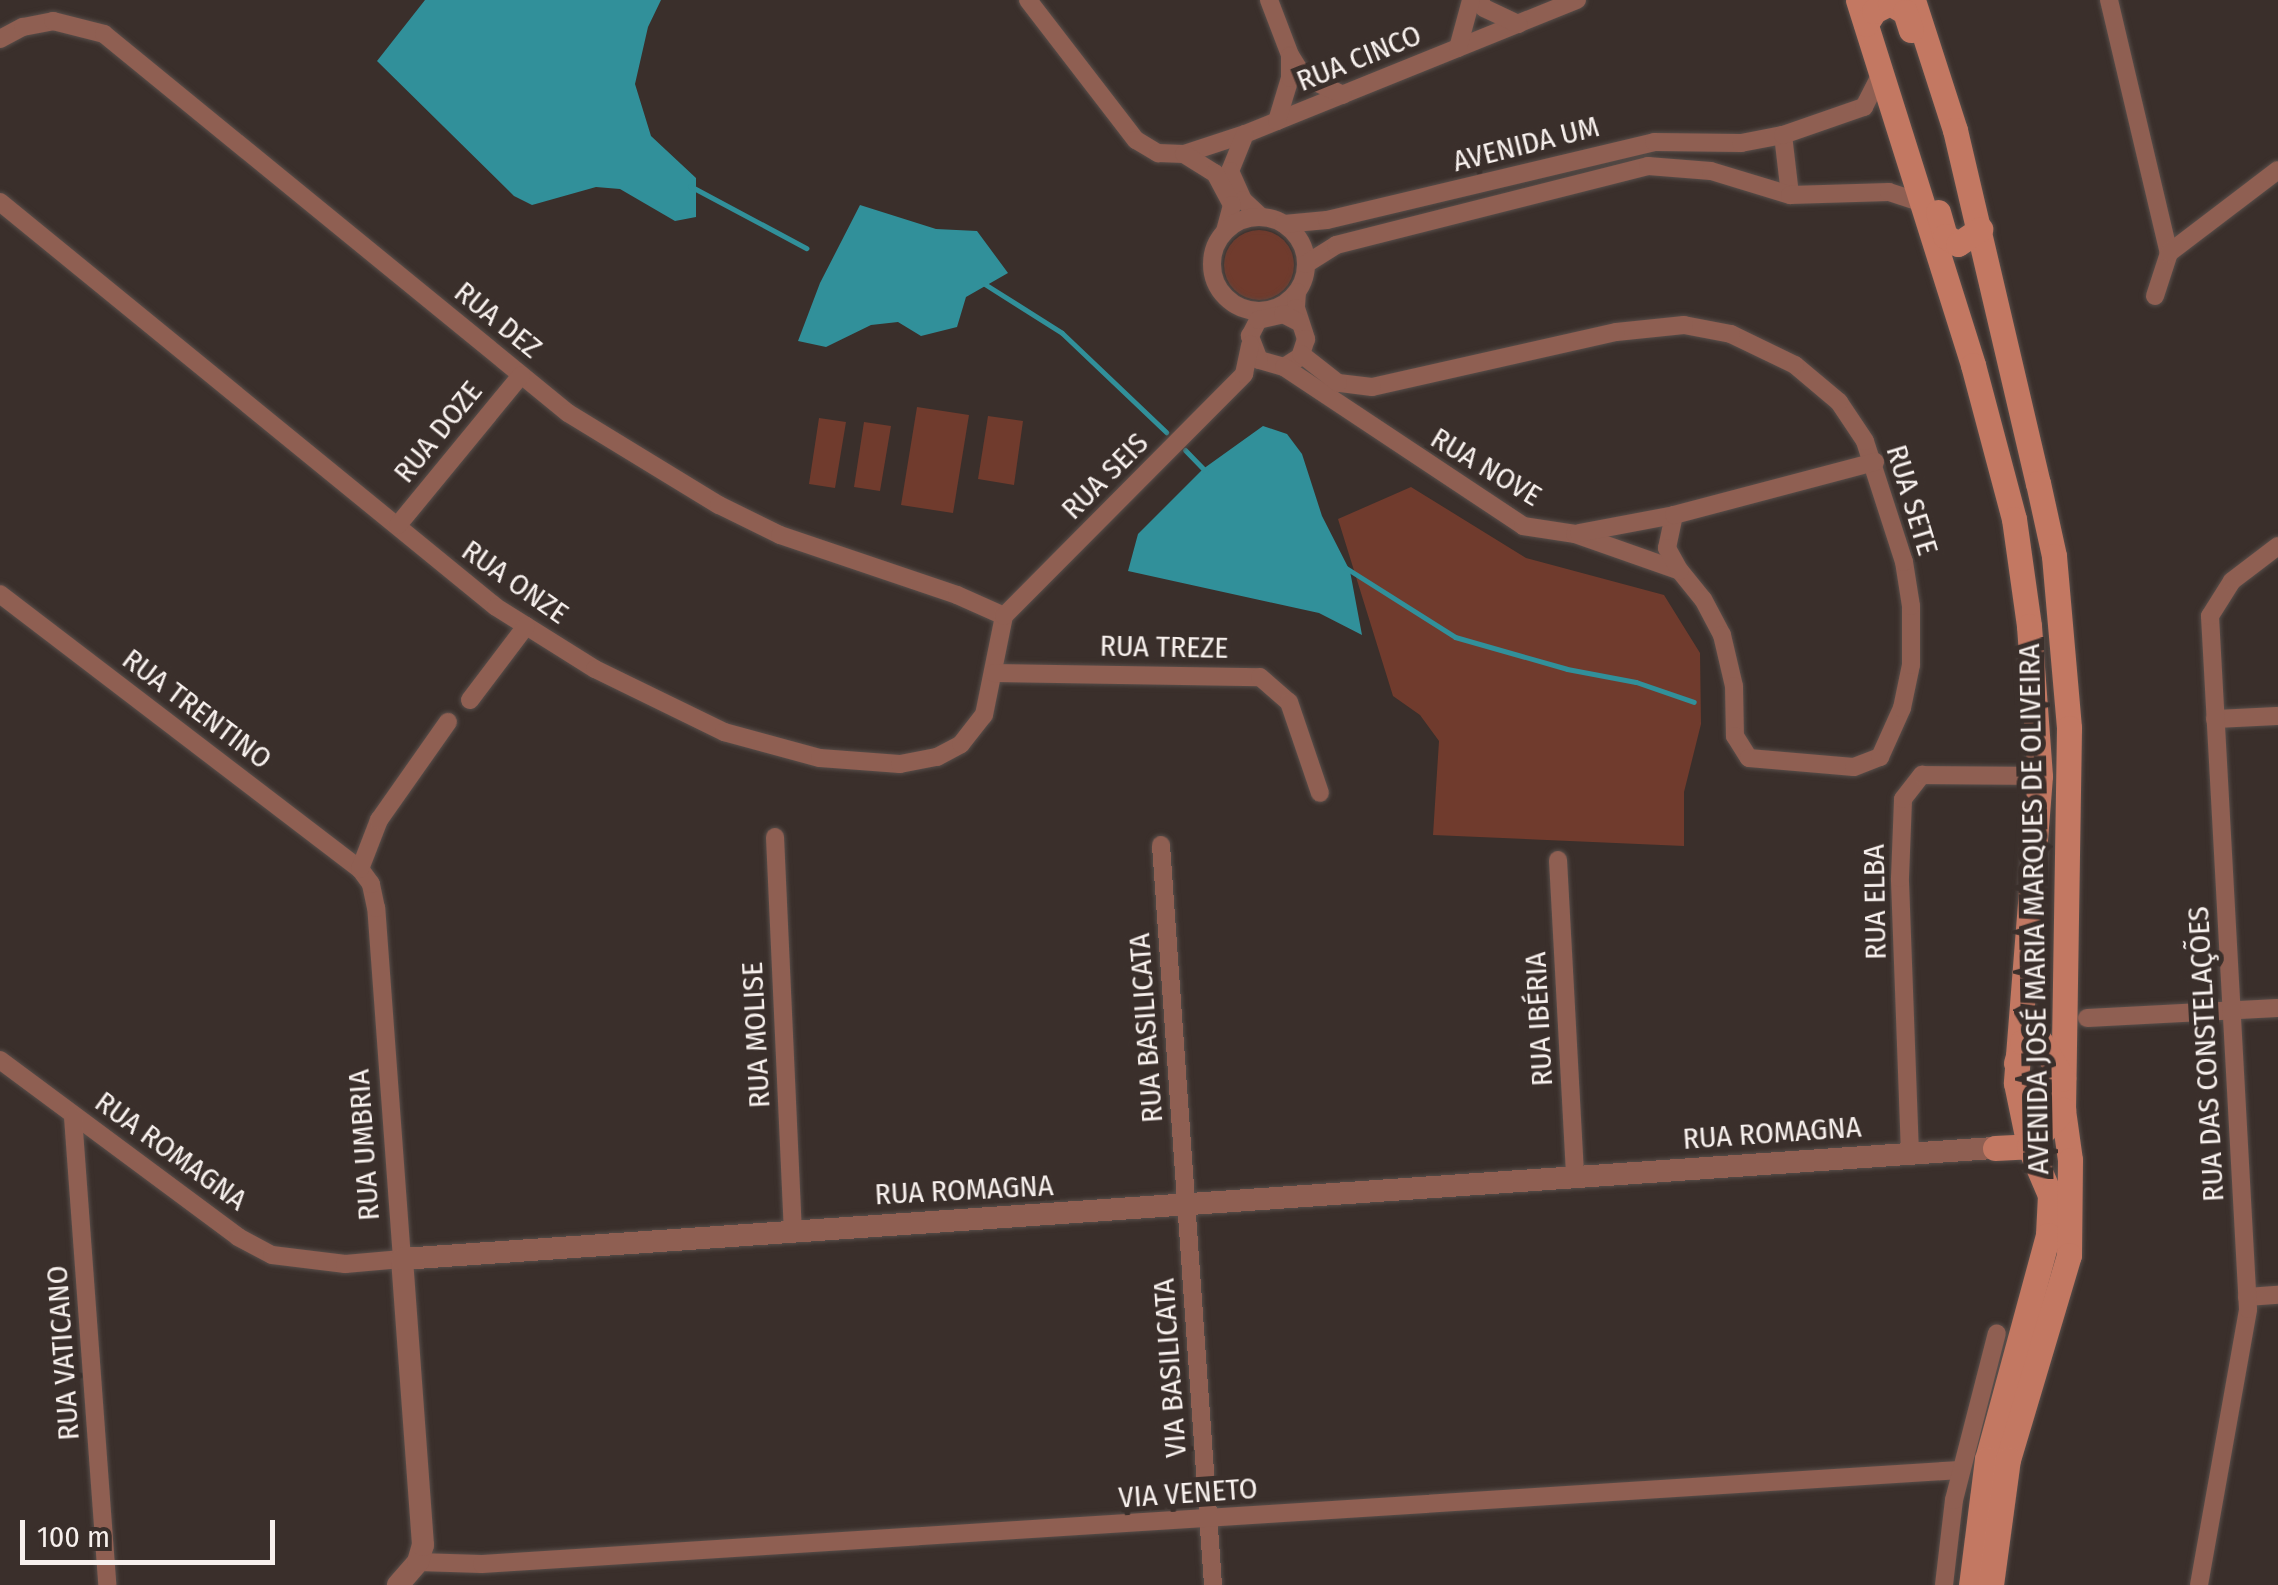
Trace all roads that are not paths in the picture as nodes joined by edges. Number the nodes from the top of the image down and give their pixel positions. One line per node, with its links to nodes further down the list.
1 (1028, 0): 20 (street, RUA CINCO)
2 (1269, 0): 12 (street)
3 (1471, 0): 11 (street)
4 (1479, 0): 9 (street)
5 (1577, 0): 9 (street, RUA CINCO)
6 (1913, 0): 14 (main road, AVENIDA JOSÉ MARIA MARQUES DE OLIVEIRA)
7 (2109, 0): 29 (street)
8 (1862, 12): 13 (main road, AVENIDA JOSÉ MARIA MARQUES DE OLIVEIRA); 14 (main road)
9 (1518, 24): 11 (street, RUA CINCO)
10 (0, 40): 38 (street, RUA DEZ)
11 (1458, 48): 15 (street, RUA CINCO)
12 (1290, 55): 15 (street); 17 (street)
13 (1882, 72): 16 (main road, AVENIDA JOSÉ MARIA MARQUES DE OLIVEIRA); 19 (street, AVENIDA UM)
14 (1935, 78): 27 (main road, AVENIDA JOSÉ MARIA MARQUES DE OLIVEIRA)
15 (1343, 95): 17 (street, RUA CINCO)
16 (1891, 98): 24 (main road, AVENIDA JOSÉ MARIA MARQUES DE OLIVEIRA); 27 (main road)
17 (1277, 121): 18 (street, RUA CINCO)
18 (1245, 134): 20 (street, RUA CINCO); 25 (street)
19 (1783, 135): 22 (street); 26 (street, AVENIDA UM)
20 (1184, 154): 28 (street)
21 (2278, 170): 29 (street)
22 (1790, 195): 24 (street, AVENIDA UM); 30 (street, AVENIDA UM)
23 (0, 202): 42 (street, RUA ONZE)
24 (1924, 203): 54 (main road, AVENIDA JOSÉ MARIA MARQUES DE OLIVEIRA)
25 (1261, 217): 26 (street); 28 (street)
26 (1284, 224): 30 (street)
27 (1980, 228): 61 (main road, AVENIDA JOSÉ MARIA MARQUES DE OLIVEIRA)
28 (1224, 231): 33 (street)
29 (2169, 254): 32 (street)
30 (1306, 264): 31 (street)
31 (1297, 292): 33 (street); 34 (street)
32 (2155, 296)
33 (1236, 304): 35 (street)
34 (1299, 322): 35 (street); 36 (street)
35 (1250, 340): 37 (street); 39 (street)
36 (1301, 354): 37 (street); 40 (street, RUA SETE)
37 (1280, 367): 39 (street); 43 (street, RUA NOVE)
38 (521, 374): 42 (street, RUA DOZE); 47 (street, RUA DEZ)
39 (1244, 374): 47 (street, RUA SEIS)
40 (1874, 462): 41 (street); 45 (street, RUA SETE)
41 (1674, 515): 43 (street); 45 (street)
42 (398, 524): 48 (street, RUA ONZE)
43 (1575, 534): 45 (street, RUA NOVE)
44 (2278, 546): 52 (street, RUA DAS CONSTELAÇÕES)
45 (1680, 571)
46 (0, 594): 59 (street, RUA TRENTINO)
47 (1004, 616): 49 (street, RUA ONZE)
48 (526, 626): 49 (street, RUA ONZE); 50 (street)
49 (994, 673): 55 (street, RUA TREZE)
50 (470, 700)
51 (2278, 716): 52 (street)
52 (2215, 720): 63 (street, RUA DAS CONSTELAÇÕES)
53 (448, 722): 59 (street)
54 (2040, 776): 60 (main road, AVENIDA JOSÉ MARIA MARQUES DE OLIVEIRA); 72 (street, RUA ELBA)
55 (1320, 792)
56 (774, 837): 76 (street, RUA MOLISE)
57 (1161, 845): 75 (street, RUA BASILICATA)
58 (1558, 860): 73 (street, RUA IBÉRIA)
59 (360, 869): 77 (street, RUA UMBRIA)
60 (2034, 883): 61 (main road); 66 (main road, AVENIDA JOSÉ MARIA MARQUES DE OLIVEIRA)
61 (2069, 930): 67 (main road, AVENIDA JOSÉ MARIA MARQUES DE OLIVEIRA)
62 (2278, 1008): 63 (street)
63 (2232, 1010): 64 (street); 79 (street, RUA DAS CONSTELAÇÕES)
64 (2087, 1018)
65 (0, 1060): 69 (street, RUA ROMAGNA)
66 (2016, 1073): 67 (main road); 70 (main road, AVENIDA JOSÉ MARIA MARQUES DE OLIVEIRA); 71 (main road)
67 (2064, 1080): 68 (main road, AVENIDA JOSÉ MARIA MARQUES DE OLIVEIRA)
68 (2063, 1110): 70 (main road); 89 (main road, AVENIDA JOSÉ MARIA MARQUES DE OLIVEIRA)
69 (73, 1116): 77 (street, RUA ROMAGNA); 84 (street, RUA VATICANO)
70 (2029, 1146): 71 (main road); 74 (main road, AVENIDA JOSÉ MARIA MARQUES DE OLIVEIRA)
71 (1995, 1148): 72 (street, RUA ROMAGNA); 74 (main road)
72 (1910, 1154): 73 (street, RUA ROMAGNA)
73 (1574, 1176): 75 (street, RUA ROMAGNA)
74 (2042, 1177): 88 (main road, AVENIDA JOSÉ MARIA MARQUES DE OLIVEIRA)
75 (1186, 1207): 76 (street, RUA ROMAGNA); 82 (street, VIA BASILICATA)
76 (793, 1230): 77 (street, RUA ROMAGNA)
77 (402, 1259): 83 (street, RUA UMBRIA)
78 (2278, 1295): 79 (street)
79 (2248, 1297): 90 (street, RUA DAS CONSTELAÇÕES)
80 (1997, 1333): 81 (street)
81 (1960, 1470): 82 (street, VIA VENETO); 87 (street)
82 (1208, 1520): 83 (street, VIA VENETO); 86 (street, VIA BASILICATA)
83 (418, 1562): 85 (street)
84 (107, 1585)
85 (398, 1585)
86 (1213, 1585)
87 (1944, 1585)
88 (1972, 1585)
89 (1991, 1585)
90 (2199, 1585)

